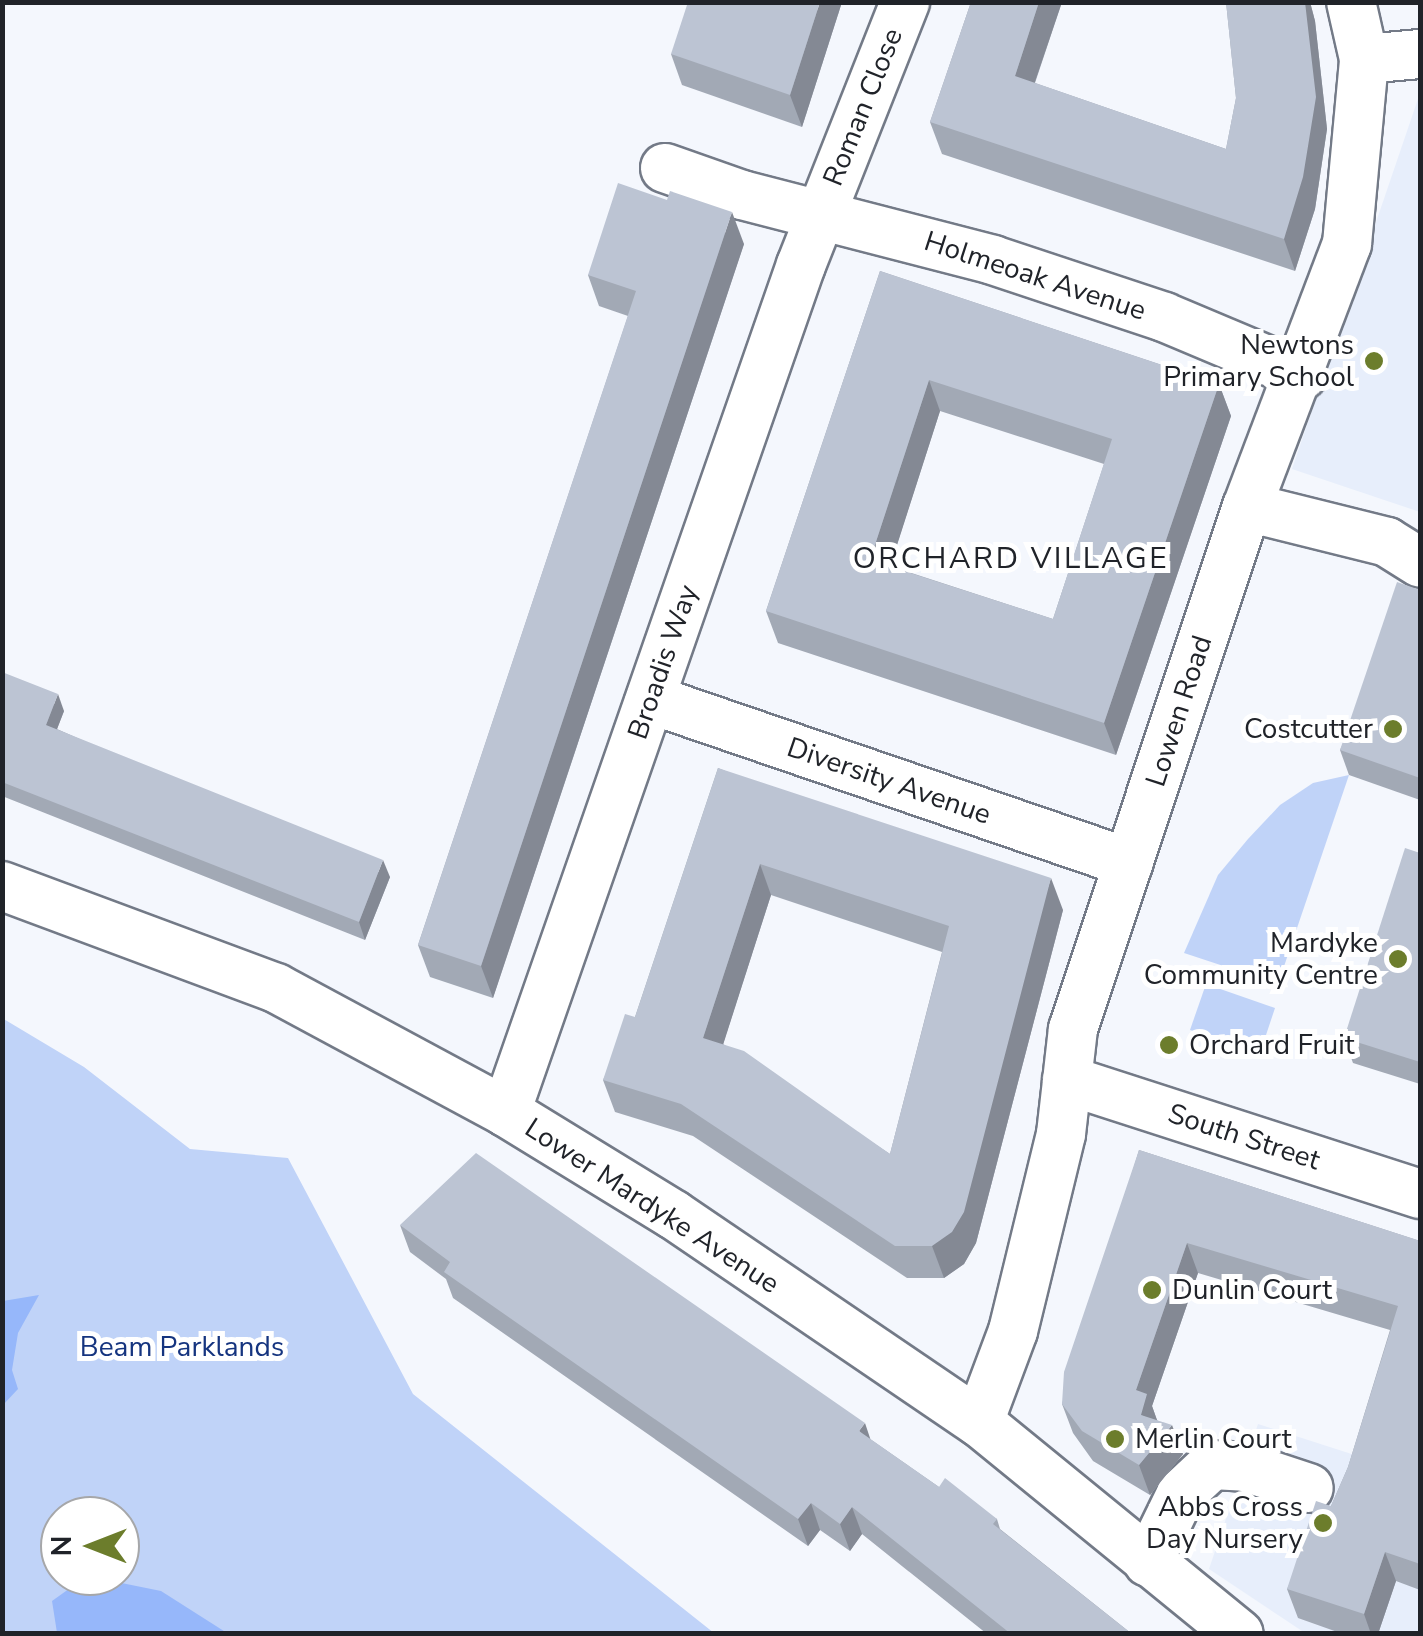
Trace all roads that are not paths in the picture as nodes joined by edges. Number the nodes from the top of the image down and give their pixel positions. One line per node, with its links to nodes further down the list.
1 (906, 2): 6 (street, Roman Close)
2 (1352, 2): 4 (street, Lowen Road)
3 (1420, 54): 4 (street)
4 (1364, 59): 7 (street, Lowen Road)
5 (666, 168): 6 (street, Holmeoak Avenue)
6 (820, 212): 7 (street, Holmeoak Avenue); 10 (street, Broadis Way)
7 (1302, 375): 8 (street, Lowen Road)
8 (1247, 507): 9 (street); 11 (street, Lowen Road)
9 (1420, 563)
10 (650, 699): 11 (street, Diversity Avenue); 14 (street, Broadis Way)
11 (1128, 863): 13 (street, Lowen Road)
12 (2, 886): 14 (street, Lower Mardyke Avenue)
13 (1067, 1080): 15 (street, South Street); 16 (street, Lowen Road)
14 (506, 1112): 16 (street, Lower Mardyke Avenue)
15 (1420, 1194)
16 (979, 1422): 18 (street, Lower Mardyke Avenue)
17 (1310, 1488): 18 (street)
18 (1148, 1562): 19 (street, Lower Mardyke Avenue)
19 (1239, 1634)

